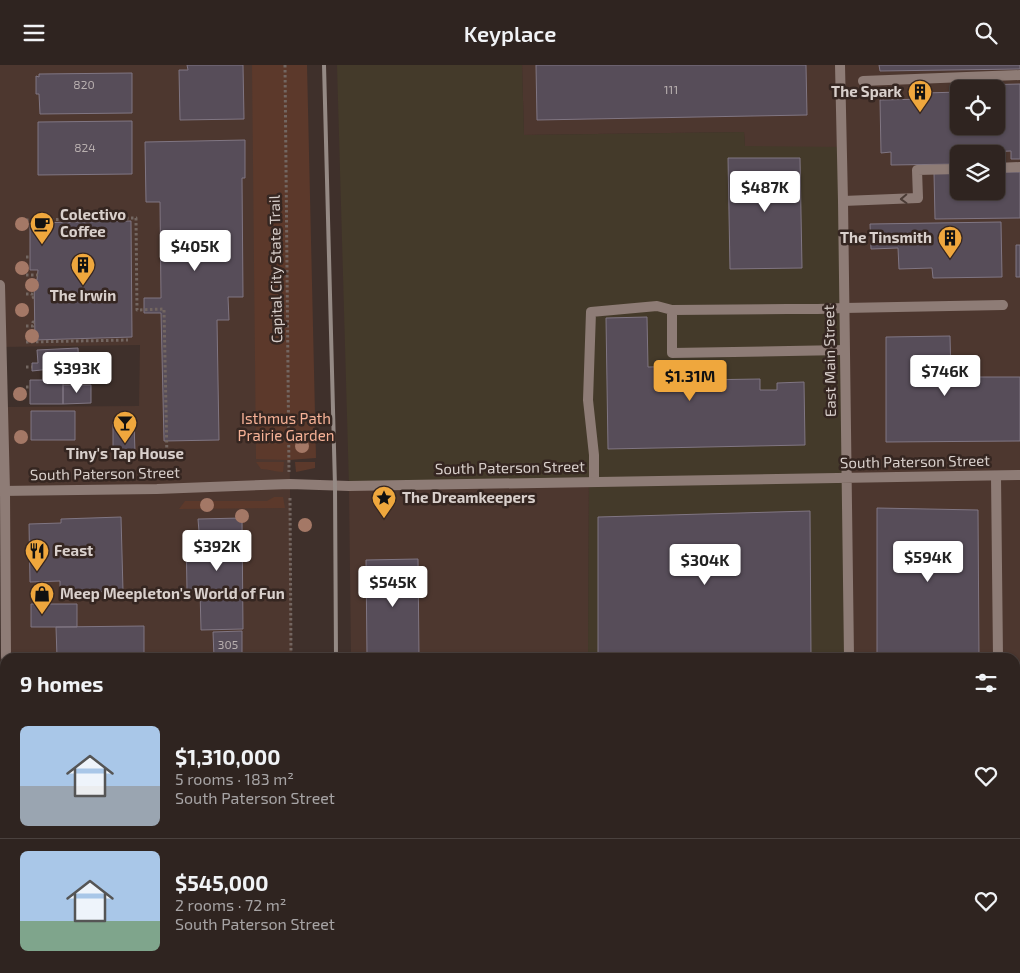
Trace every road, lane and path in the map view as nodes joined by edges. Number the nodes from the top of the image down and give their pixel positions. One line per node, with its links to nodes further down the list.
1 (285, 65): 26 (path, Capital City State Trail)
2 (840, 65): 8 (street, East Main Street)
3 (1020, 75): 4 (street)
4 (863, 81)
5 (1020, 167): 6 (street)
6 (1005, 168)
7 (950, 169): 8 (street, one-way to 8)
8 (843, 201): 16 (street, East Main Street)
9 (26, 220): 25 (path)
10 (26, 275): 11 (path)
11 (38, 275)
12 (0, 285): 31 (street)
13 (26, 294): 14 (path)
14 (34, 297)
15 (1003, 305): 16 (street)
16 (844, 308): 17 (street); 22 (street, East Main Street)
17 (672, 310): 22 (street); 30 (street)
18 (34, 321): 19 (path)
19 (26, 327)
20 (128, 340): 21 (path)
21 (26, 343)
22 (844, 350): 29 (street, East Main Street)
23 (26, 367): 24 (path)
24 (32, 367)
25 (167, 460)
26 (289, 474)
27 (1020, 475): 28 (street, South Paterson Street)
28 (996, 476): 29 (street, South Paterson Street); 36 (street)
29 (846, 478): 30 (street, South Paterson Street); 35 (street, East Main Street)
30 (594, 482): 31 (street, South Paterson Street)
31 (3, 491): 33 (street)
32 (290, 497): 34 (path)
33 (6, 653)
34 (291, 653)
35 (849, 653)
36 (998, 653)

